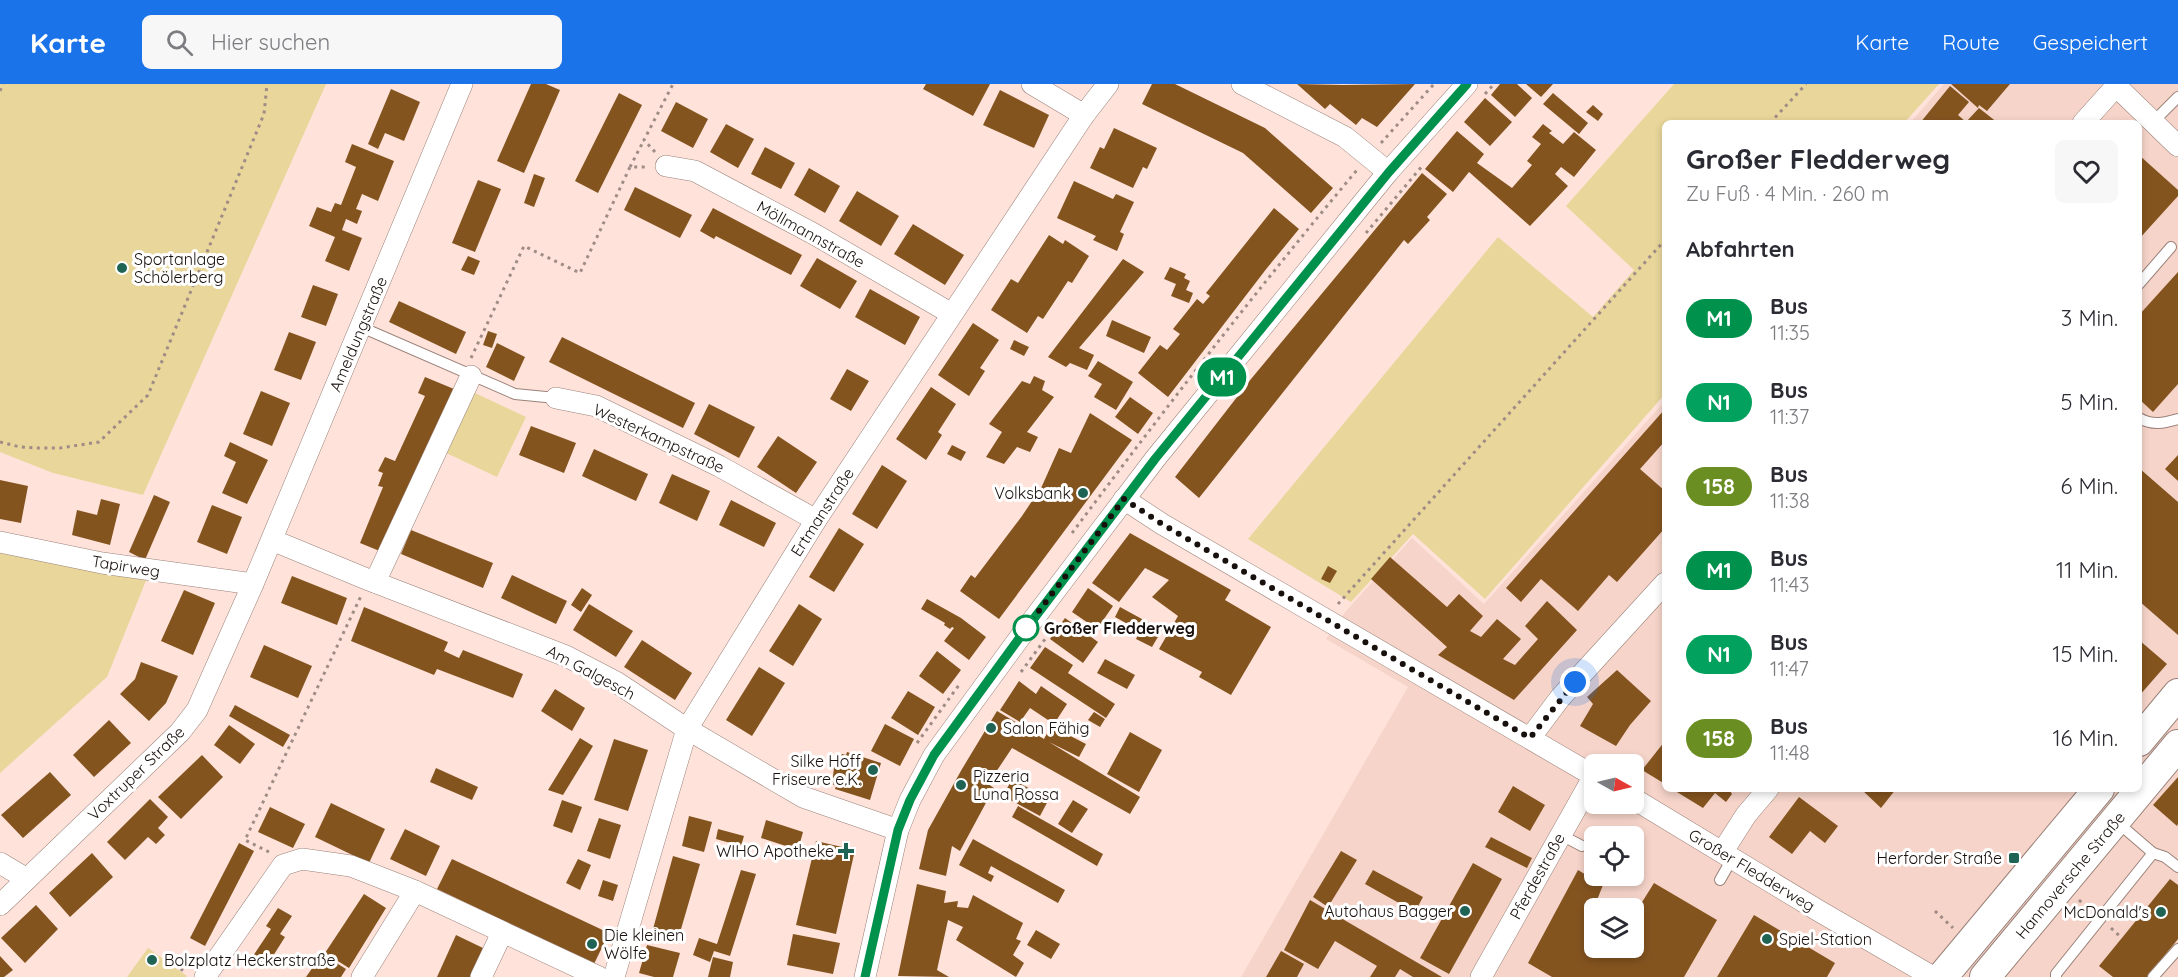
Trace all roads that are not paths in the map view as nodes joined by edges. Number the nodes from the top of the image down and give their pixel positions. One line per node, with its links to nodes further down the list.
1 (462, 84): 17 (street, Ameldungstraße)
2 (1032, 84): 8 (street)
3 (1107, 84): 8 (street, Ertmanstraße)
4 (1242, 84): 13 (street)
5 (2116, 85): 9 (street); 10 (street)
6 (1475, 91): 13 (street)
7 (2178, 98): 10 (lane)
8 (1084, 115): 16 (street, Ertmanstraße)
9 (2086, 120)
10 (2153, 122): 11 (street)
11 (2178, 146)
12 (666, 166): 16 (street, Möllmannstraße)
13 (1389, 172): 22 (street)
14 (2171, 247): 15 (lane)
15 (2142, 281)
16 (952, 314): 23 (street, Ertmanstraße)
17 (361, 327): 18 (lane, Westerkampstraße); 24 (street, Ameldungstraße)
18 (468, 374): 19 (lane, Westerkampstraße); 26 (street)
19 (556, 398): 23 (street, Westerkampstraße)
20 (2178, 419): 21 (lane)
21 (2142, 420)
22 (1124, 499): 32 (street); 42 (street)
23 (816, 520): 30 (street, Ertmanstraße)
24 (272, 540): 26 (street, Am Galgesch); 27 (street, Ameldungstraße)
25 (0, 542): 27 (street, Tapirweg)
26 (372, 581): 30 (street, Am Galgesch)
27 (253, 584): 49 (street, Voxtruper Straße)
28 (1662, 586): 32 (street)
29 (2178, 694): 31 (main road)
30 (687, 729): 42 (street, Am Galgesch); 59 (street, Ertmanstraße)
31 (2142, 737)
32 (1530, 738): 34 (street)
33 (2178, 745): 35 (main road, Hannoversche Straße)
34 (1584, 770)
35 (2142, 788)
36 (1765, 792): 46 (street)
37 (2096, 792): 63 (main road, Hannoversche Straße)
38 (2139, 792): 41 (main road, Hannoversche Straße)
39 (1584, 794): 43 (street, Pferdestraße)
40 (1644, 805): 46 (street, Großer Fledderweg)
41 (2115, 820): 45 (lane); 64 (main road, Hannoversche Straße)
42 (898, 830): 60 (street)
43 (1561, 835): 44 (lane); 61 (street, Pferdestraße)
44 (1582, 846)
45 (2153, 853): 48 (lane); 65 (lane)
46 (1728, 854): 50 (lane); 62 (street, Großer Fledderweg)
47 (0, 863): 49 (street)
48 (2178, 867)
49 (27, 879): 52 (street, Voxtruper Straße)
50 (1720, 880)
51 (415, 891): 53 (street); 55 (street); 56 (street)
52 (0, 905)
53 (501, 933): 57 (street); 58 (street)
54 (2178, 949): 66 (lane)
55 (205, 977)
56 (362, 977)
57 (481, 977)
58 (599, 977)
59 (614, 977)
60 (865, 977)
61 (1480, 977)
62 (1933, 977)
63 (1942, 977)
64 (1985, 977)
65 (2056, 977)
66 (2153, 977)

